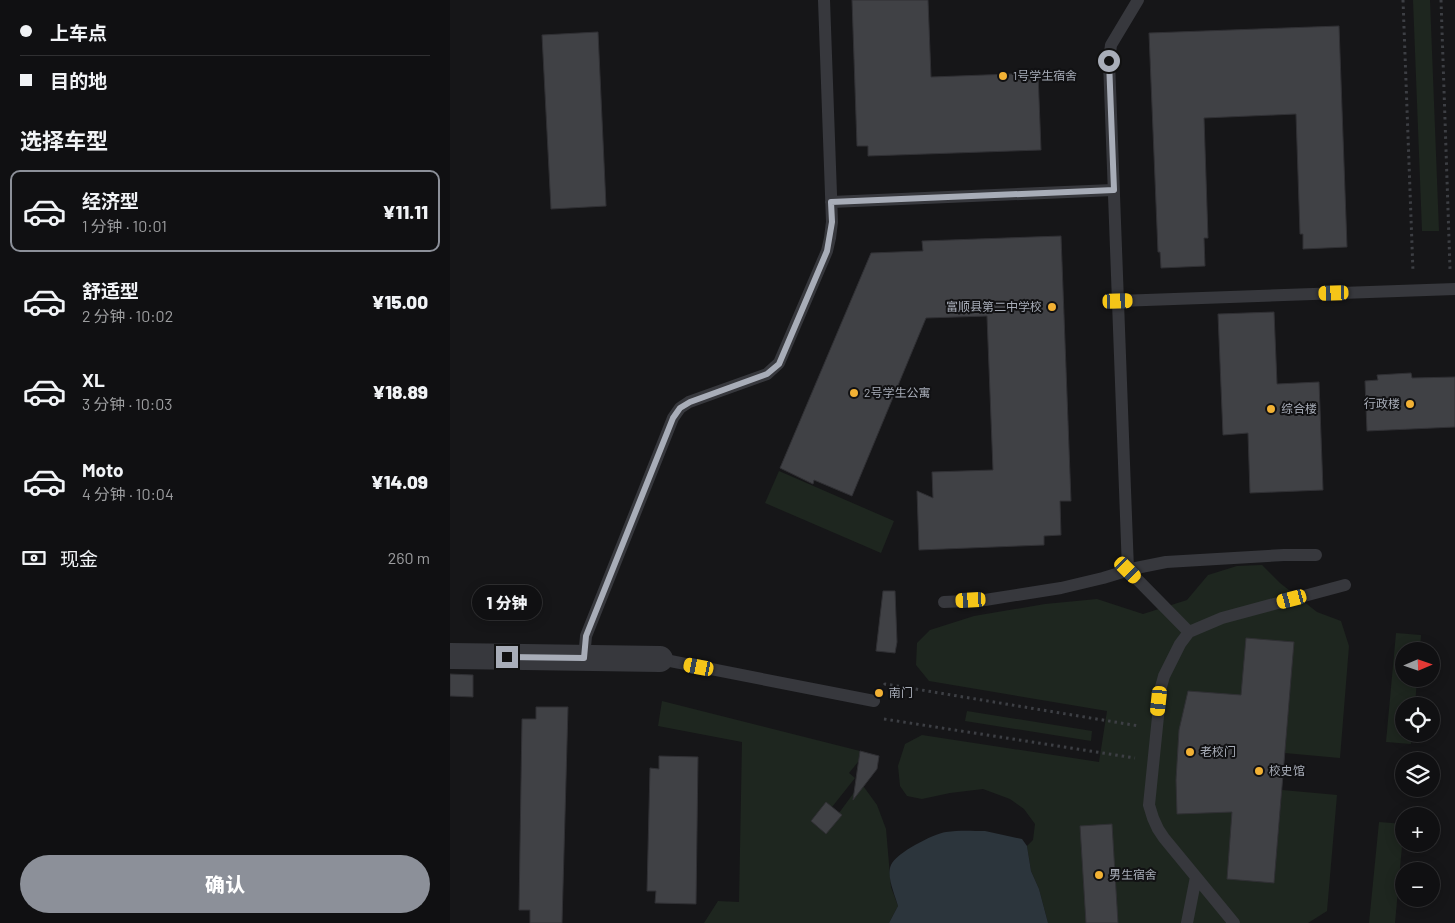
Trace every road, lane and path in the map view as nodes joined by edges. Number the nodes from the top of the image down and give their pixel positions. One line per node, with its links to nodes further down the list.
1 (824, 0): 6 (lane)
2 (1138, 0): 5 (lane)
3 (1403, 0): 8 (path)
4 (1441, 0): 7 (path)
5 (1114, 190): 6 (lane); 9 (lane)
6 (831, 202): 16 (lane)
7 (1453, 289): 8 (lane)
8 (1413, 290): 9 (lane)
9 (1118, 301): 11 (lane)
10 (1316, 555): 11 (lane)
11 (1128, 570): 13 (lane); 14 (lane)
12 (1345, 585): 14 (lane)
13 (944, 602)
14 (1189, 632): 19 (lane)
15 (450, 656): 16 (street)
16 (584, 658): 17 (street)
17 (660, 659): 18 (lane)
18 (874, 701): 19 (path); 20 (path)
19 (1157, 729): 20 (lane)
20 (1153, 761): 21 (lane)
21 (1196, 877): 22 (lane); 23 (lane)
22 (1187, 923)
23 (1234, 923)

